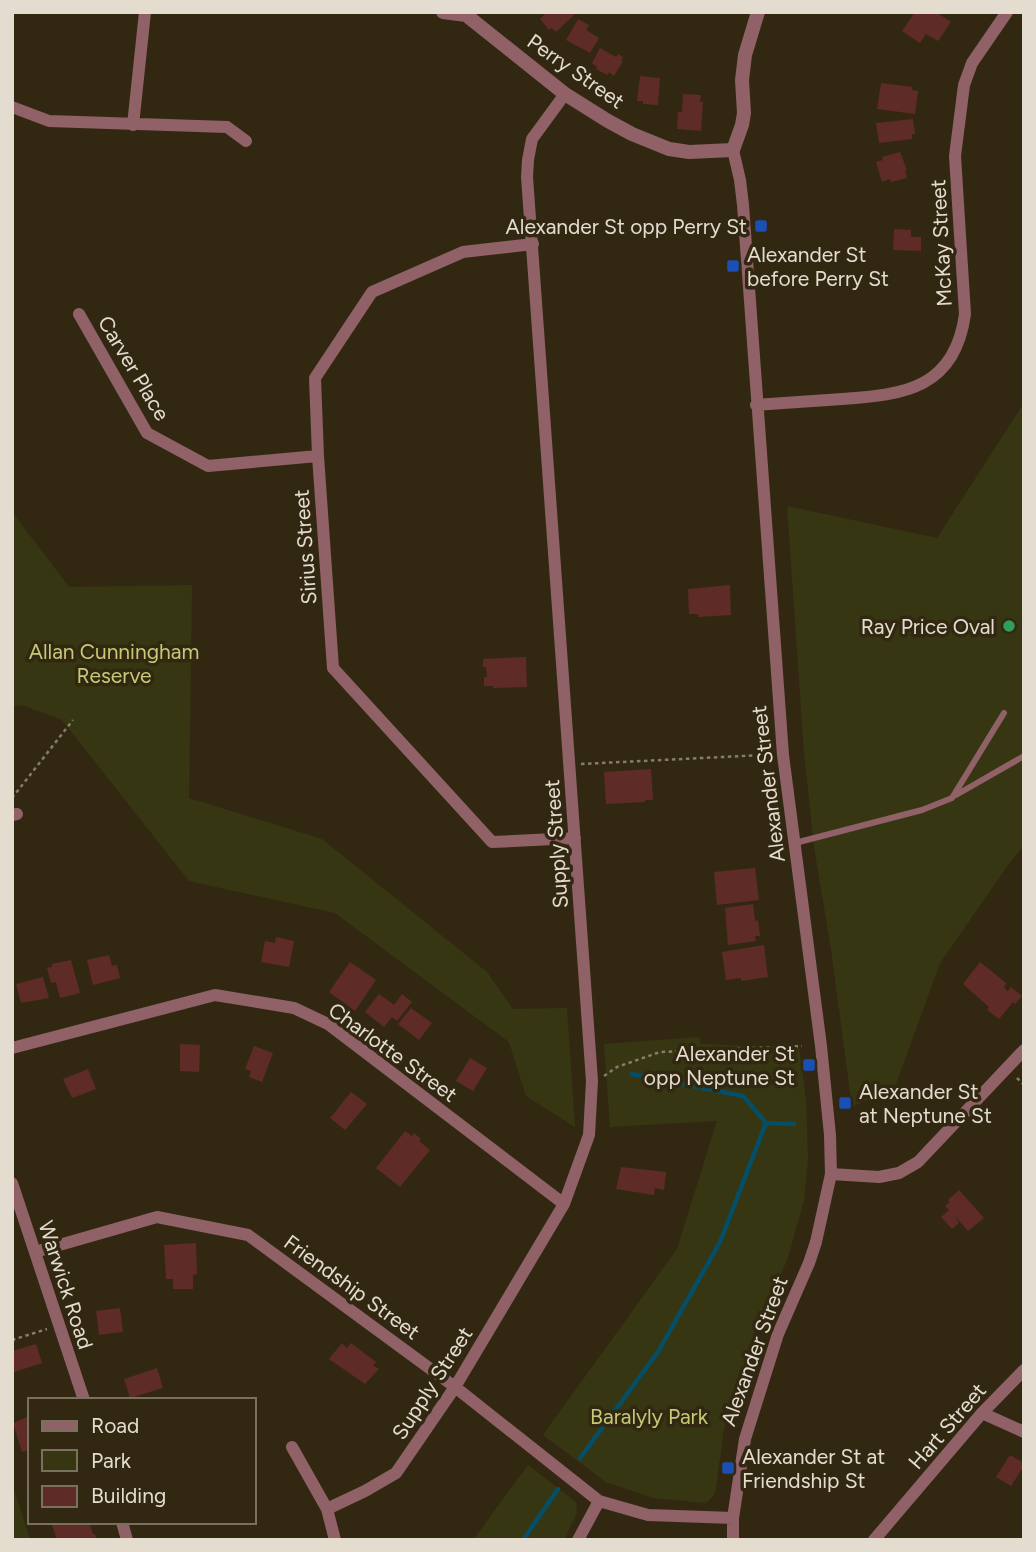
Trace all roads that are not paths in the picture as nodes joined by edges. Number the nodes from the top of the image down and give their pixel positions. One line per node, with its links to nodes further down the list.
1 (145, 12): 7 (street)
2 (443, 12): 5 (street, Perry Street)
3 (758, 12): 9 (street, Alexander Street)
4 (1007, 12): 12 (street, McKay Street)
5 (565, 94): 9 (street, Perry Street); 10 (street, Supply Street)
6 (12, 107): 7 (street)
7 (133, 125): 8 (street)
8 (246, 141)
9 (733, 150): 12 (street, Alexander Street)
10 (533, 244): 13 (street, Sirius Street); 17 (street, Supply Street)
11 (79, 314): 13 (street, Carver Place)
12 (756, 405): 18 (street, Alexander Street)
13 (318, 456): 17 (street, Sirius Street)
14 (1004, 713): 16 (lane)
15 (1024, 756): 16 (lane)
16 (952, 798): 18 (lane)
17 (575, 838): 23 (street, Supply Street)
18 (795, 843): 21 (street, Alexander Street)
19 (12, 1048): 23 (street, Charlotte Street)
20 (1024, 1050): 21 (street)
21 (831, 1174): 33 (street, Alexander Street)
22 (12, 1183): 24 (street, Warwick Road)
23 (564, 1204): 26 (street, Supply Street)
24 (35, 1252): 26 (street, Friendship Street); 27 (street, Warwick Road)
25 (1024, 1370): 28 (street, Hart Street)
26 (455, 1387): 31 (street, Friendship Street); 32 (street, Supply Street)
27 (82, 1398)
28 (982, 1413): 29 (street); 37 (street, Hart Street)
29 (1024, 1432)
30 (292, 1447): 32 (street)
31 (600, 1501): 33 (street, Friendship Street); 35 (street)
32 (327, 1509): 34 (street)
33 (733, 1518): 36 (street, Alexander Street)
34 (335, 1540)
35 (578, 1540)
36 (733, 1540)
37 (873, 1540)

